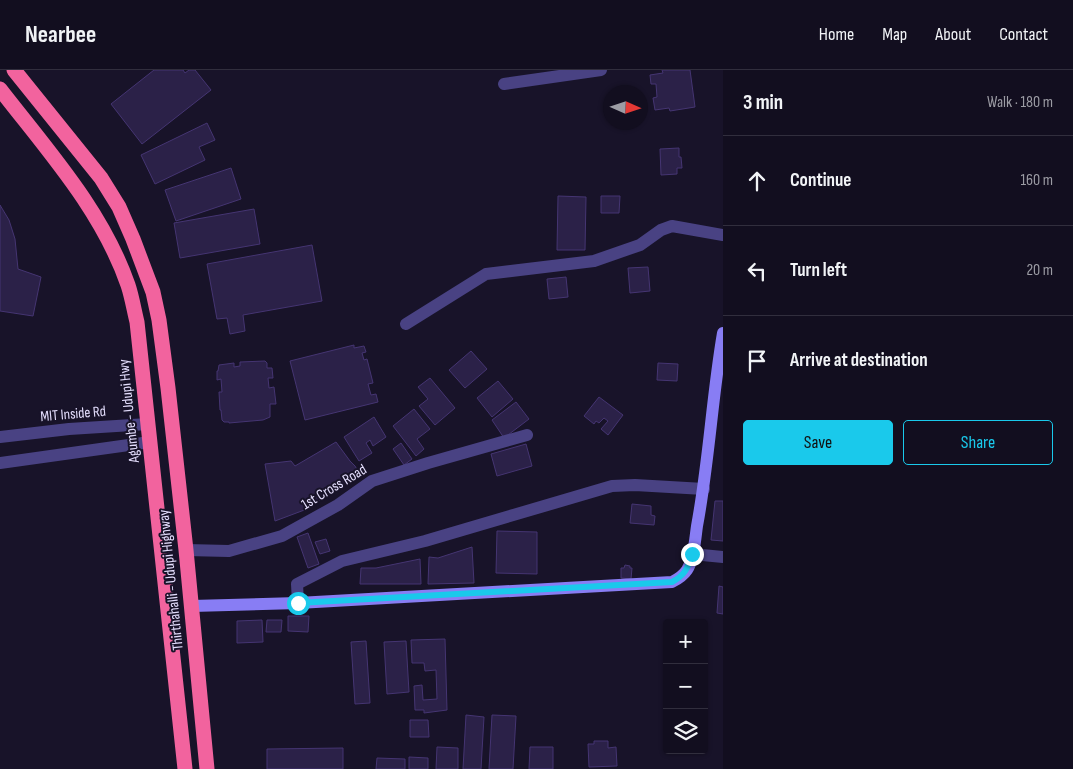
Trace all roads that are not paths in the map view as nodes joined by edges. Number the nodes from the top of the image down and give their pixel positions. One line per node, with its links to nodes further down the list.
1 (14, 70): 14 (highway, Thirthahalli - Udupi Highway)
2 (601, 70): 3 (street)
3 (504, 84)
4 (0, 89): 8 (highway, Agumbe - Udupi Hwy)
5 (723, 235): 6 (street)
6 (406, 324)
7 (723, 333): 13 (street)
8 (148, 424): 10 (street, MIT Inside Rd); 11 (highway, Agumbe - Udupi Hwy)
9 (527, 435): 14 (street, 1st Cross Road)
10 (0, 437)
11 (150, 442): 12 (street); 19 (highway, Agumbe - Udupi Hwy)
12 (0, 463)
13 (704, 489): 15 (street); 17 (street)
14 (186, 550): 18 (highway, Thirthahalli - Udupi Highway)
15 (692, 554): 16 (street); 17 (street)
16 (723, 557)
17 (298, 603): 18 (street)
18 (192, 606): 20 (highway, Thirthahalli - Udupi Highway)
19 (184, 769)
20 (207, 769)

